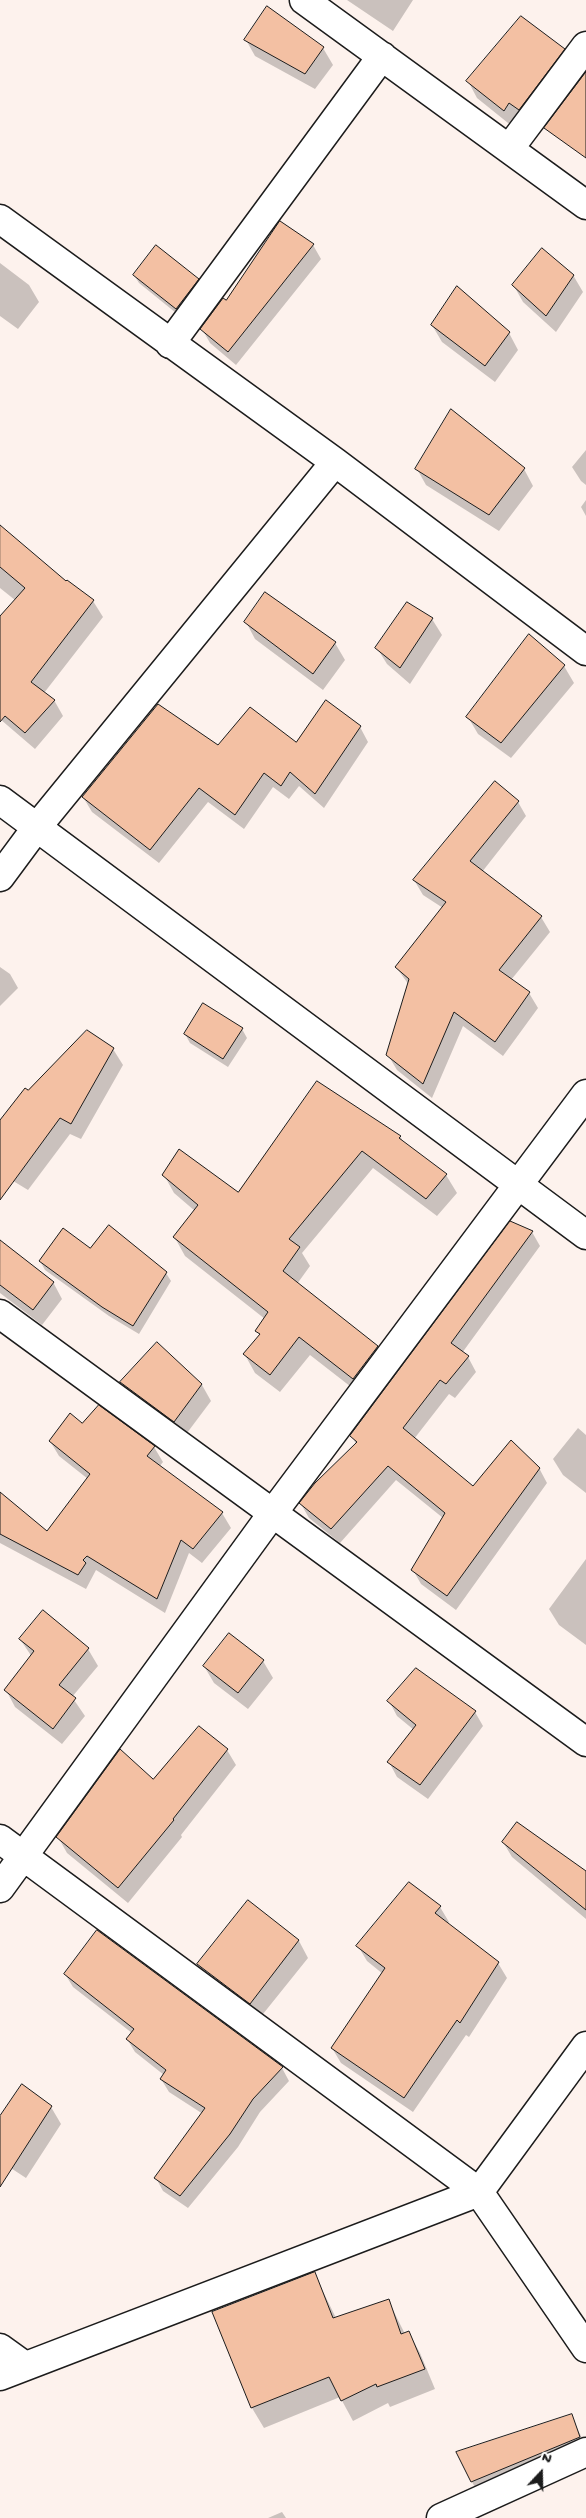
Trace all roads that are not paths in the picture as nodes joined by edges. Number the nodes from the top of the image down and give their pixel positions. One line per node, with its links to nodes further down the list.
1 (304, 0): 3 (street)
2 (586, 46): 4 (street)
3 (382, 56): 4 (street); 7 (street)
4 (509, 149): 5 (street)
5 (586, 205)
6 (0, 220): 7 (street)
7 (170, 344): 8 (street)
8 (335, 462): 9 (street); 11 (street)
9 (586, 651)
10 (0, 800): 11 (street)
11 (37, 827): 12 (street); 14 (street)
12 (0, 877)
13 (586, 1094): 14 (street)
14 (517, 1186): 15 (street); 17 (street)
15 (586, 1235)
16 (0, 1314): 17 (street)
17 (272, 1514): 18 (street); 20 (street)
18 (586, 1742)
19 (0, 1839): 20 (street)
20 (23, 1855): 21 (street); 23 (street)
21 (0, 1888)
22 (586, 2046): 23 (street)
23 (479, 2192): 25 (street); 26 (street)
24 (0, 2348): 26 (street)
25 (586, 2348)
26 (25, 2366): 27 (street)
27 (0, 2376)
28 (586, 2452): 29 (street)
29 (441, 2518)

